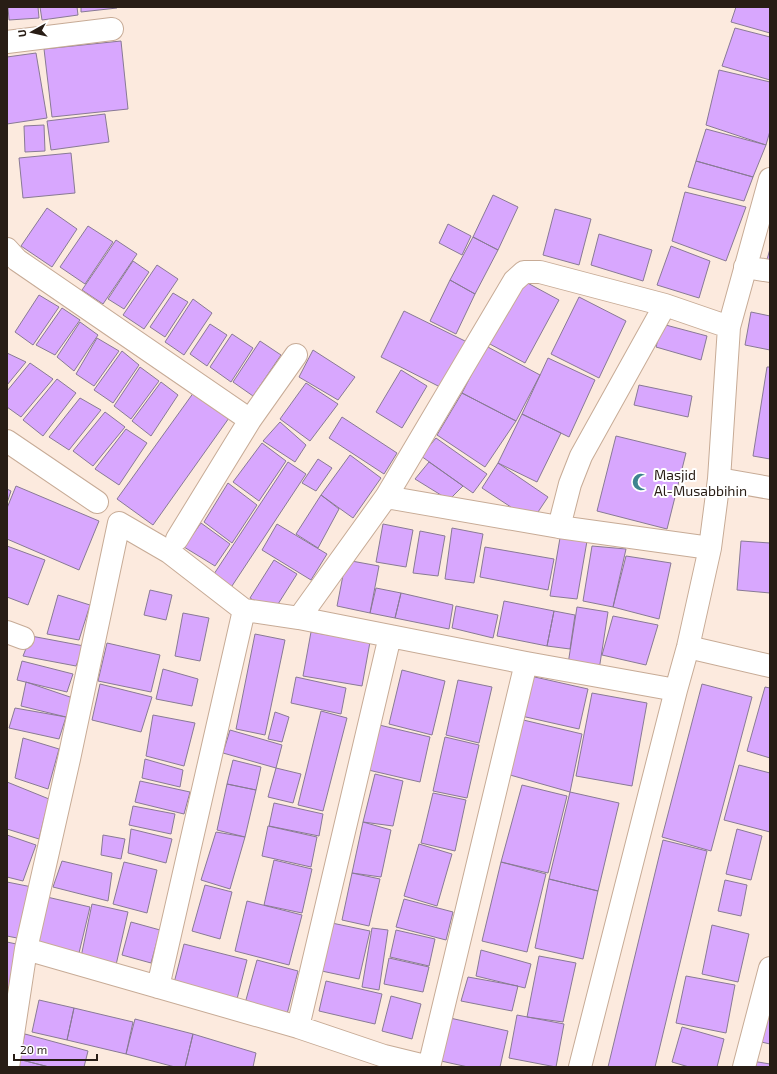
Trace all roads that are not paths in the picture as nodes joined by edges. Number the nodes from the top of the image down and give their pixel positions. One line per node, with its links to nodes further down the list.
1 (112, 29): 2 (street)
2 (7, 42)
3 (770, 179): 5 (street)
4 (7, 249): 10 (street)
5 (745, 267): 6 (street); 8 (street)
6 (770, 271)
7 (666, 305): 8 (street); 14 (street); 16 (street)
8 (729, 327): 12 (street)
9 (296, 355): 10 (street)
10 (250, 420): 17 (street)
11 (7, 441): 15 (street)
12 (719, 479): 13 (street); 18 (street)
13 (770, 488)
14 (386, 497): 16 (street); 20 (street)
15 (97, 502)
16 (559, 527): 18 (street)
17 (177, 539)
18 (710, 548): 22 (street)
19 (244, 610): 20 (street); 26 (street); 28 (street)
20 (299, 618): 21 (street)
21 (390, 636): 23 (street); 29 (street)
22 (688, 647): 24 (street); 25 (street)
23 (526, 663): 25 (street); 32 (street)
24 (770, 666)
25 (676, 690): 33 (street)
26 (26, 949): 28 (street); 31 (street)
27 (770, 968): 34 (street)
28 (158, 987): 29 (street)
29 (298, 1027): 30 (street)
30 (383, 1061): 32 (street)
31 (8, 1067)
32 (429, 1067)
33 (580, 1067)
34 (744, 1067)

